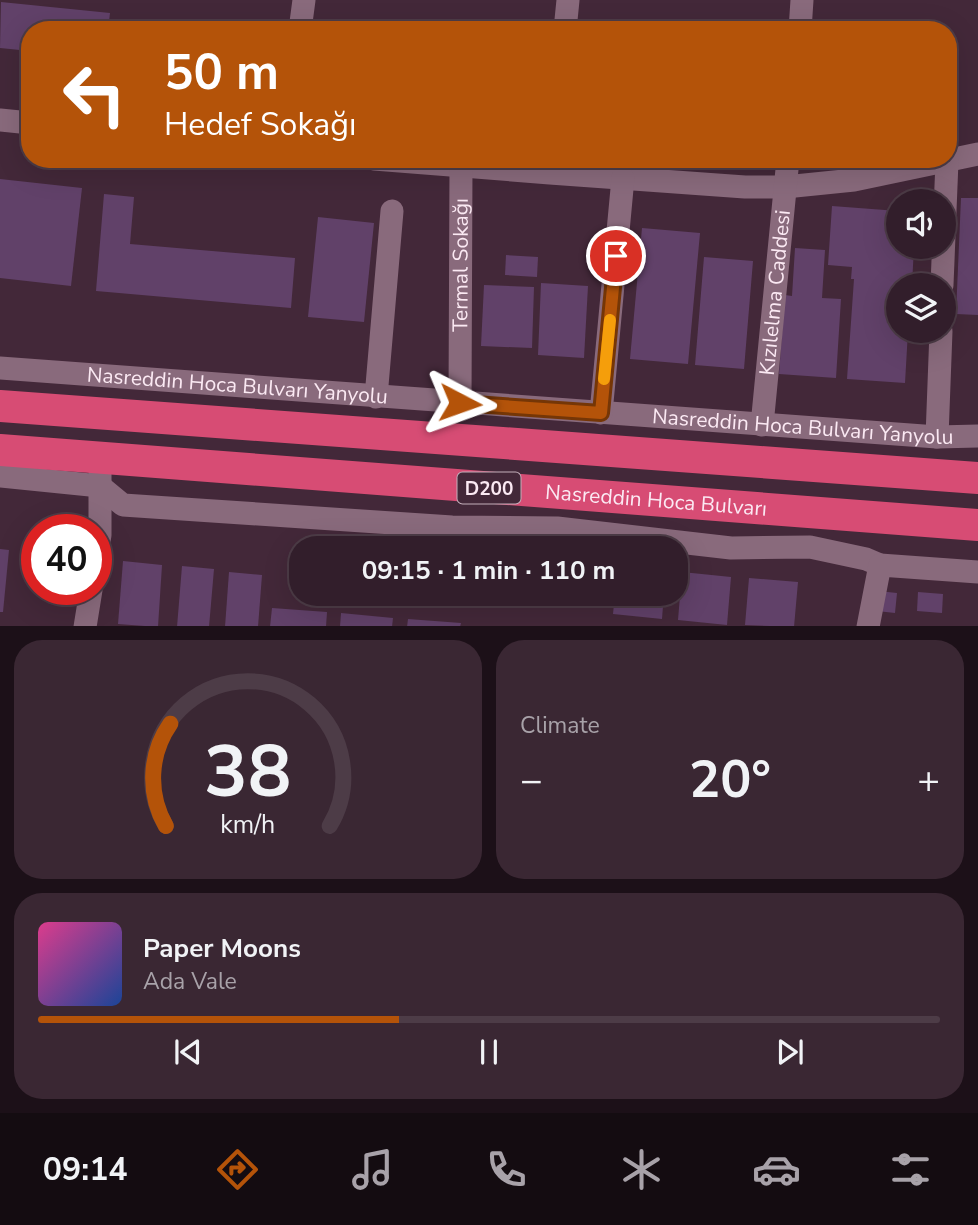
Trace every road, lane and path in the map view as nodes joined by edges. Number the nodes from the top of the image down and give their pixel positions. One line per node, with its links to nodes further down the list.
1 (304, 0): 4 (street)
2 (568, 0): 5 (street)
3 (802, 0): 6 (street)
4 (301, 21)
5 (566, 21)
6 (801, 21)
7 (0, 120): 8 (street)
8 (21, 122)
9 (978, 154): 10 (street)
10 (957, 159)
11 (461, 168): 23 (street, Termal Sokağı)
12 (562, 168): 16 (street)
13 (787, 168): 17 (street, Kızılelma Caddesi)
14 (913, 168): 17 (street)
15 (947, 168): 19 (street)
16 (623, 178): 17 (street); 25 (street)
17 (785, 187): 26 (street, Kızılelma Caddesi)
18 (392, 211): 22 (street)
19 (942, 273)
20 (941, 343): 28 (street)
21 (0, 368): 22 (street, Nasreddin Hoca Bulvarı Yanyolu)
22 (376, 397): 23 (street, Nasreddin Hoca Bulvarı Yanyolu)
23 (460, 403): 25 (street, Nasreddin Hoca Bulvarı Yanyolu)
24 (0, 406): 32 (highway, D200)
25 (601, 413): 26 (street, Nasreddin Hoca Bulvarı Yanyolu)
26 (762, 425): 28 (street, Nasreddin Hoca Bulvarı Yanyolu)
27 (978, 436): 28 (street, Nasreddin Hoca Bulvarı Yanyolu)
28 (937, 437)
29 (0, 450): 30 (highway, Nasreddin Hoca Bulvarı / D200)
30 (100, 472): 31 (street); 33 (street); 34 (highway, Nasreddin Hoca Bulvarı / D200); 35 (street)
31 (0, 476)
32 (978, 478)
33 (100, 514)
34 (978, 525)
35 (880, 565): 36 (street); 39 (street)
36 (978, 572)
37 (88, 605): 38 (street)
38 (85, 626)
39 (868, 626)

